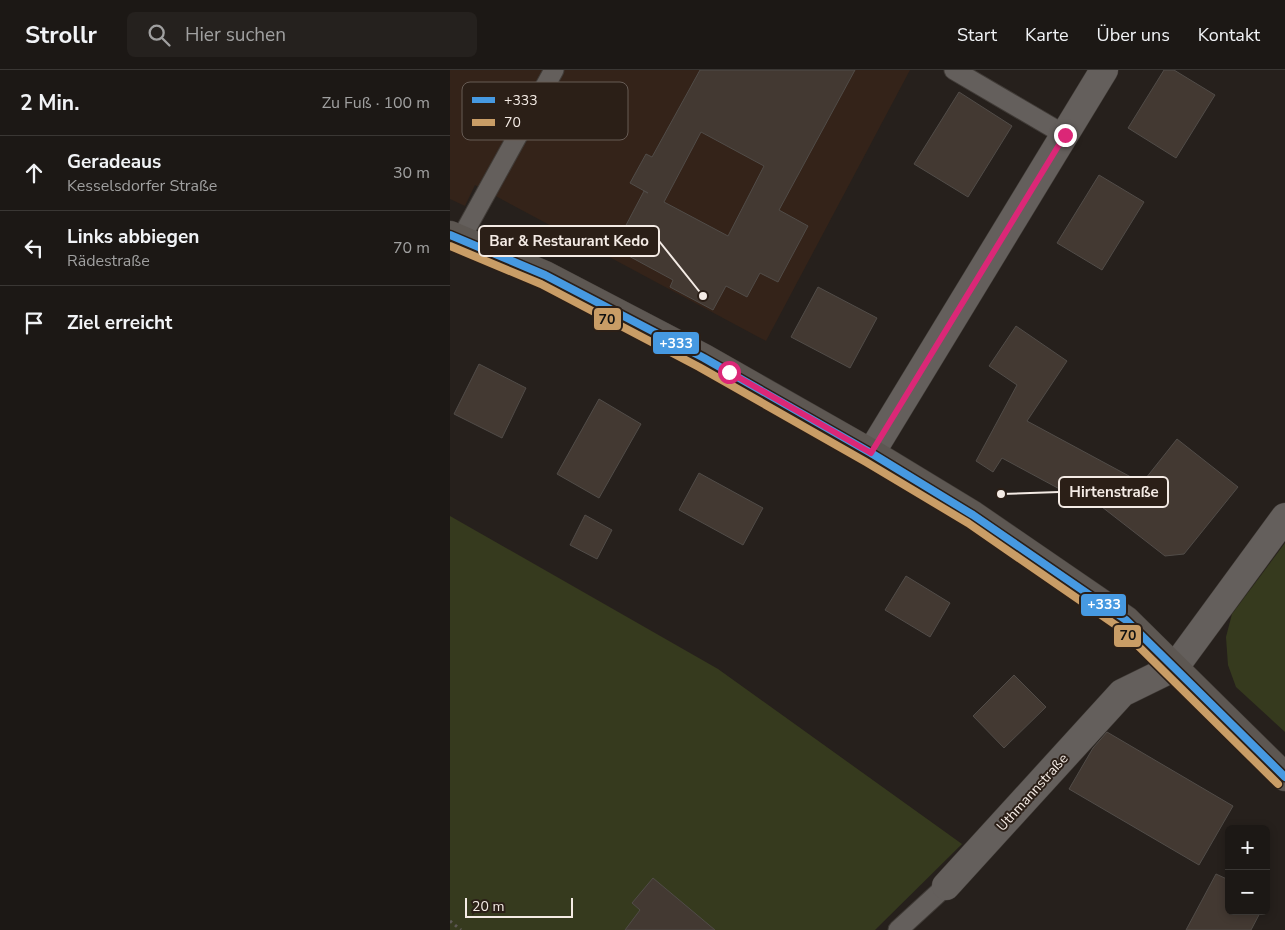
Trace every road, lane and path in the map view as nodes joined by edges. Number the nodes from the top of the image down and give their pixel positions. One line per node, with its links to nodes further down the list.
1 (554, 70): 4 (lane)
2 (954, 70): 5 (lane)
3 (1104, 70): 5 (street)
4 (547, 82)
5 (1065, 135): 8 (street)
6 (513, 140): 7 (lane)
7 (455, 238): 8 (main road)
8 (871, 453): 10 (main road)
9 (1285, 517): 10 (street)
10 (1175, 667): 11 (main road); 12 (street, Uthmannstraße)
11 (1285, 777)
12 (946, 886): 15 (lane, Uthmannstraße)
13 (450, 921): 14 (path)
14 (461, 930)
15 (898, 930)

